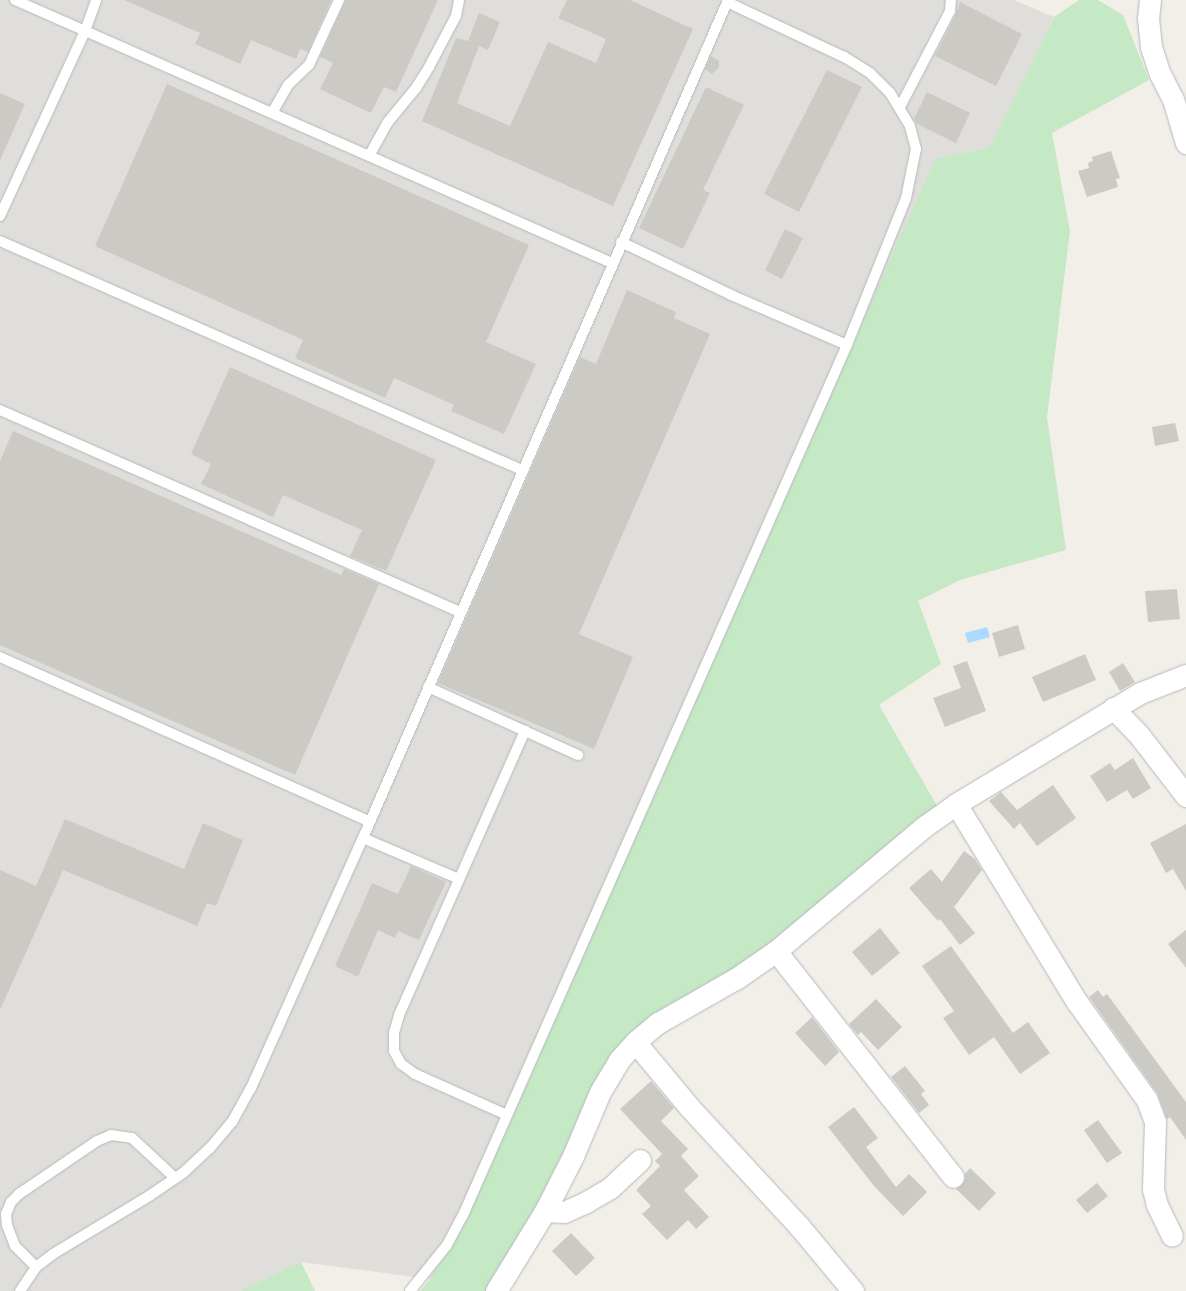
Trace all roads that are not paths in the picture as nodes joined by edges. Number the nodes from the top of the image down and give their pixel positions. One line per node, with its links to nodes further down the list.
1 (15, 0): 8 (lane)
2 (96, 0): 8 (lane)
3 (339, 0): 11 (lane)
4 (459, 0): 13 (lane)
5 (951, 0): 10 (lane)
6 (1150, 0): 9 (street)
7 (727, 1): 10 (lane); 16 (lane)
8 (85, 31): 11 (lane); 14 (lane)
9 (1180, 97): 12 (street)
10 (900, 107): 18 (lane)
11 (272, 113): 13 (lane)
12 (1186, 143)
13 (369, 156): 17 (lane)
14 (0, 216)
15 (0, 241): 20 (lane)
16 (621, 242): 17 (lane); 18 (lane)
17 (612, 263): 20 (lane)
18 (846, 345): 35 (lane)
19 (0, 410): 21 (lane)
20 (522, 470): 21 (lane)
21 (460, 612): 24 (lane)
22 (0, 657): 30 (lane)
23 (1186, 674): 25 (street)
24 (428, 687): 26 (lane); 30 (lane)
25 (1113, 708): 28 (street); 29 (street)
26 (525, 731): 27 (lane); 32 (lane)
27 (578, 755)
28 (1186, 796)
29 (956, 804): 33 (street); 40 (street)
30 (370, 821): 31 (lane)
31 (363, 838): 32 (lane); 38 (lane)
32 (459, 879): 35 (lane)
33 (776, 951): 34 (street); 37 (street)
34 (635, 1042): 39 (street); 45 (street)
35 (507, 1115): 43 (lane)
36 (640, 1160): 39 (street)
37 (953, 1177)
38 (175, 1178): 41 (lane); 41 (lane)
39 (545, 1211): 44 (street)
40 (1172, 1236)
41 (36, 1267): 42 (lane)
42 (20, 1291)
43 (410, 1291)
44 (496, 1291)
45 (853, 1291)

